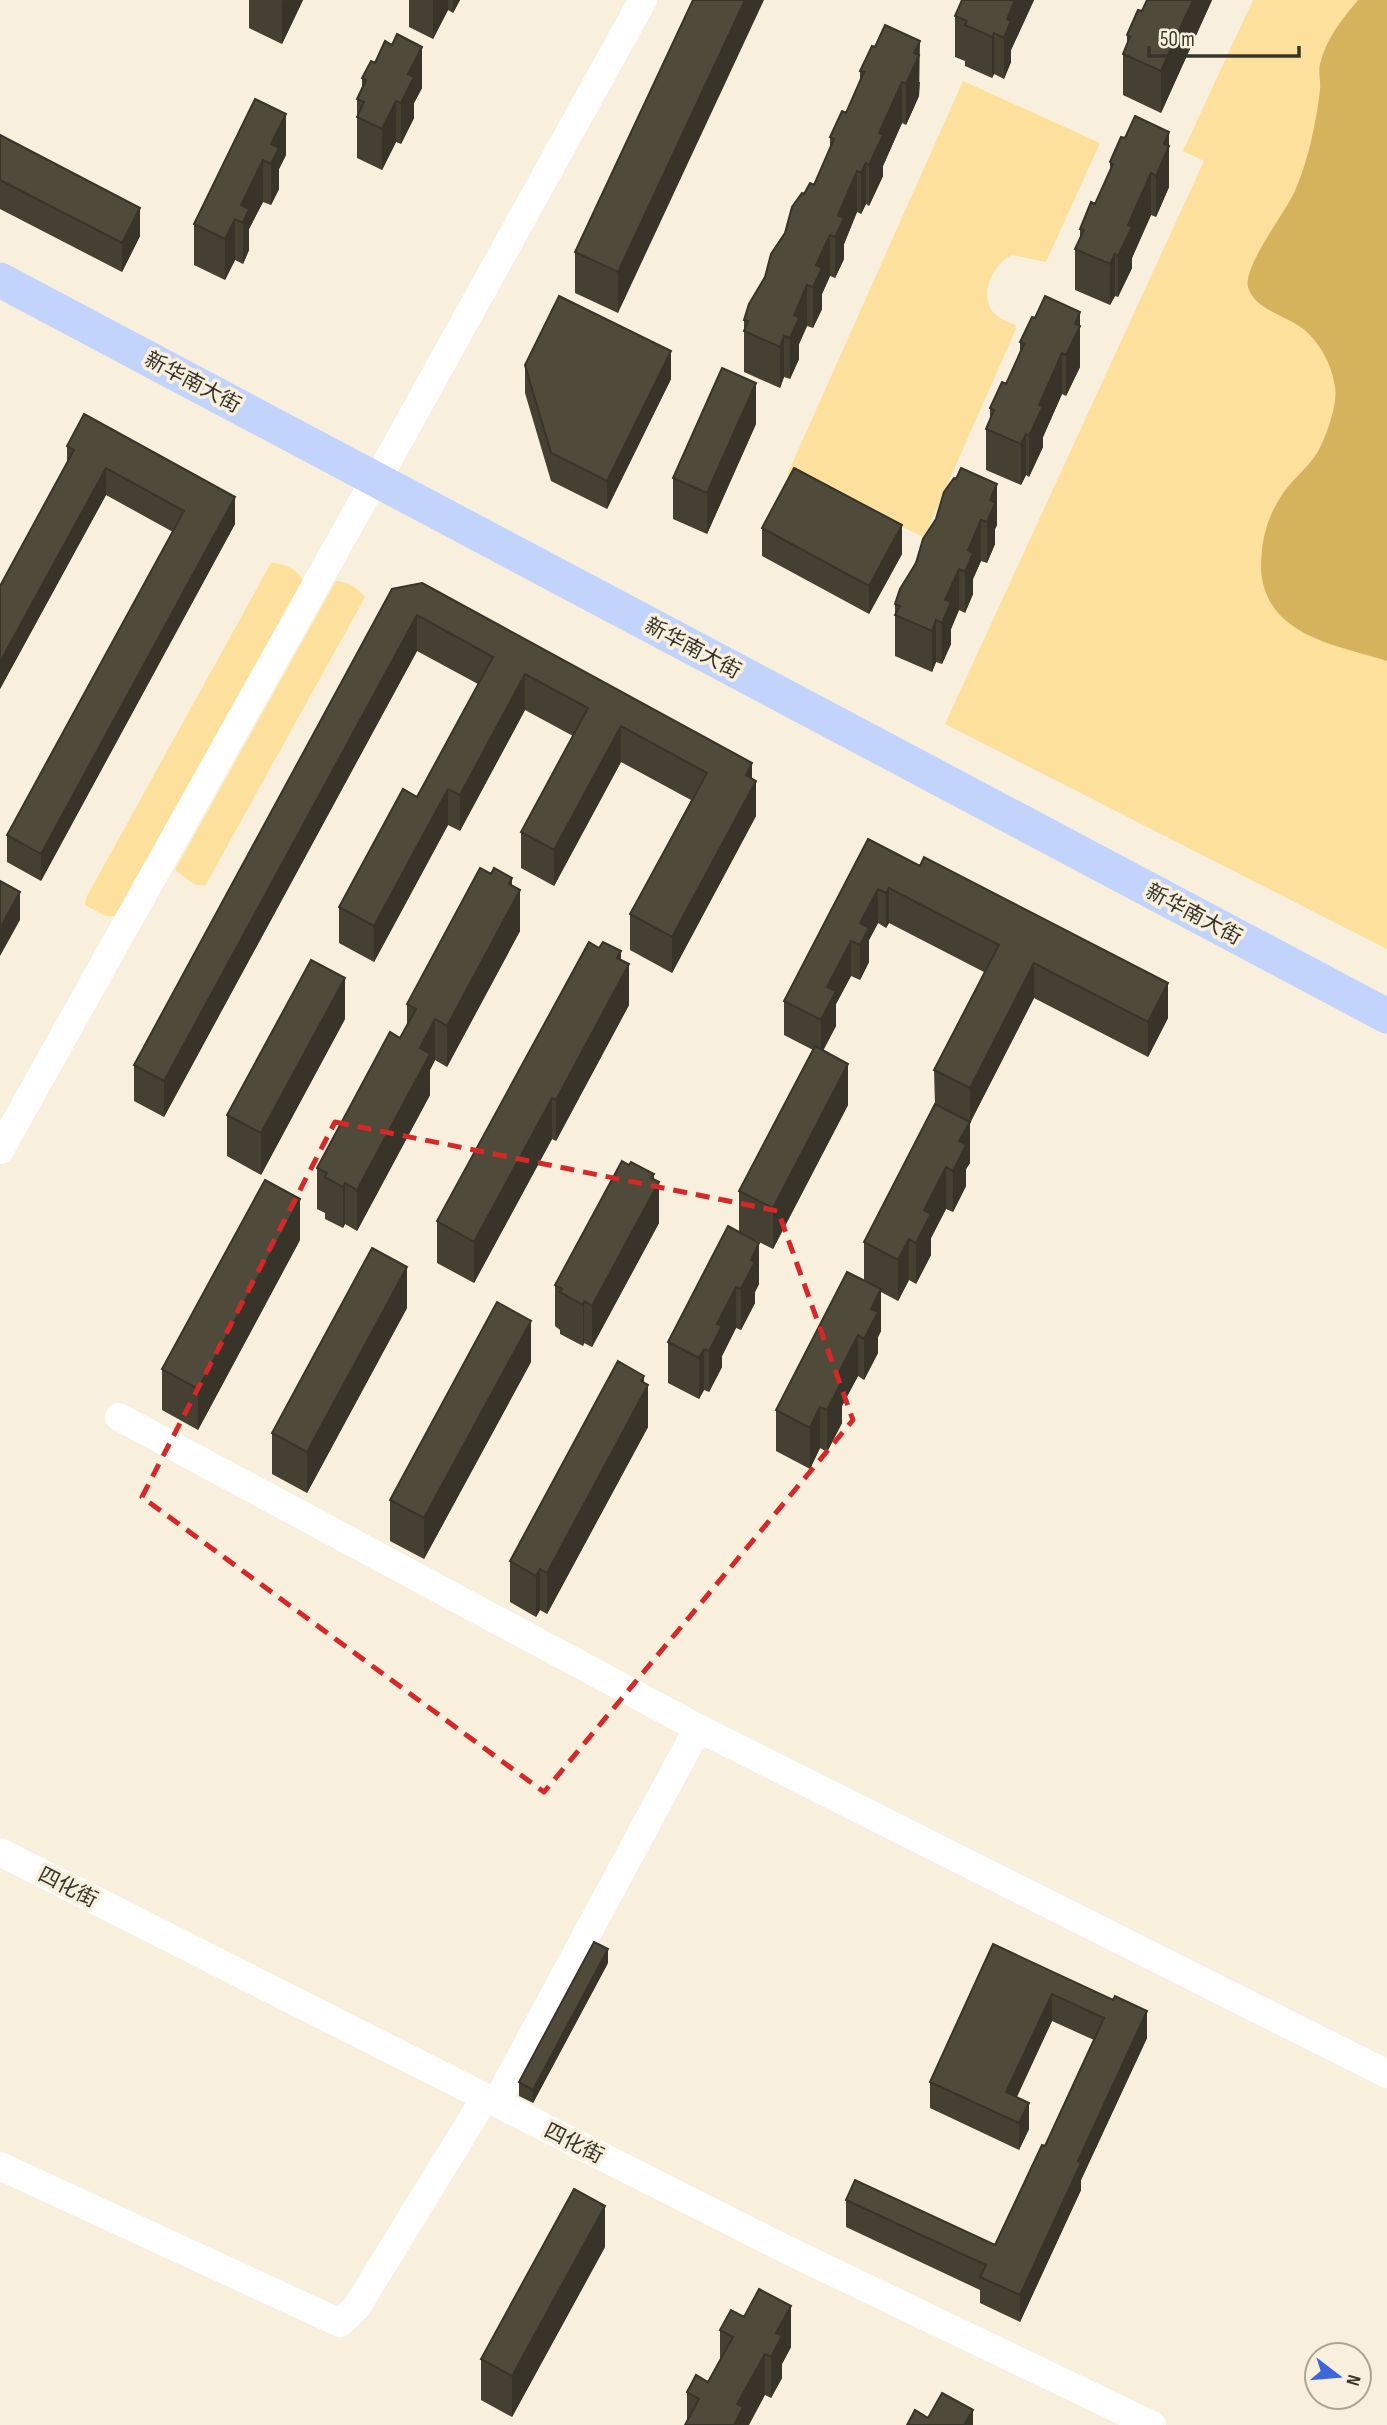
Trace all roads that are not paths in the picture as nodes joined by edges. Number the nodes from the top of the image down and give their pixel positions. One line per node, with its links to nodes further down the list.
1 (643, 0): 4 (street)
2 (0, 280): 4 (main road, 新华南大街)
3 (0, 304): 4 (main road, 新华南大街)
4 (371, 489): 5 (main road, 新华南大街); 6 (main road, 新华南大街); 7 (street)
5 (1387, 1016)
6 (1387, 1040)
7 (0, 1150)
8 (119, 1417): 9 (street)
9 (698, 1728): 11 (street); 12 (street)
10 (0, 1852): 12 (street, 四化街)
11 (1387, 2074)
12 (490, 2100): 13 (street); 14 (street, 四化街)
13 (0, 2166)
14 (1152, 2425)

